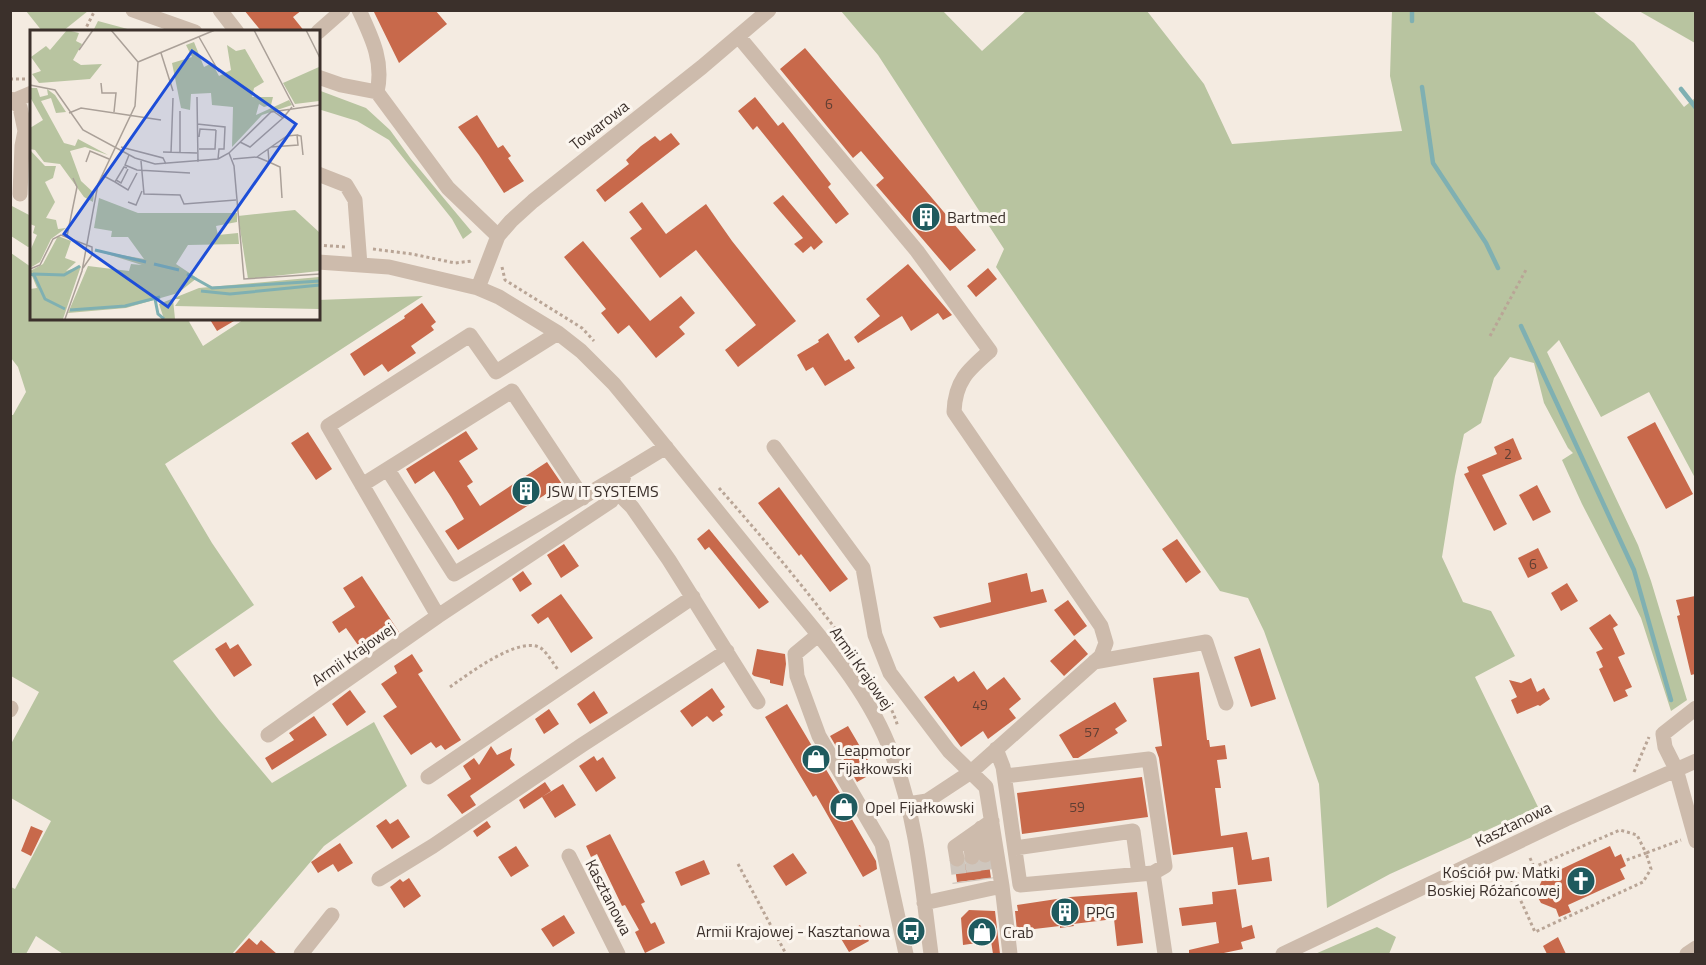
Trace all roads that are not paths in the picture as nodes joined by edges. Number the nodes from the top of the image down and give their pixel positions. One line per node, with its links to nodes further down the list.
1 (220, 10): 7 (street)
2 (343, 10): 8 (street)
3 (359, 10): 11 (street)
4 (769, 10): 9 (street, Towarowa)
5 (136, 11): 6 (street)
6 (189, 30)
7 (235, 30)
8 (320, 30)
9 (739, 37): 17 (street, Towarowa); 33 (street)
10 (320, 78): 11 (street)
11 (377, 92): 17 (street)
12 (30, 94): 13 (street)
13 (11, 100): 14 (street)
14 (16, 151): 16 (street)
15 (320, 175): 19 (street)
16 (21, 194)
17 (498, 236): 20 (street, Towarowa)
18 (320, 261): 19 (street, Armii Krajowej)
19 (360, 265): 20 (street, Armii Krajowej)
20 (478, 288): 21 (street, Armii Krajowej)
21 (558, 333): 22 (street, Armii Krajowej); 26 (street)
22 (666, 447): 25 (street); 31 (street, Armii Krajowej)
23 (774, 447): 41 (street)
24 (388, 470): 26 (street); 28 (street); 28 (street)
25 (625, 472): 27 (street, Armii Krajowej); 28 (street)
26 (363, 485): 30 (street)
27 (617, 492): 29 (street); 30 (street, Armii Krajowej)
28 (583, 498)
29 (693, 597): 32 (street); 43 (street)
30 (438, 616): 37 (street, Armii Krajowej)
31 (818, 635): 44 (street, Armii Krajowej); 57 (street)
32 (727, 651): 34 (street); 50 (street)
33 (1094, 662): 35 (street); 38 (street)
34 (758, 702)
35 (1226, 703)
36 (1695, 708): 40 (street)
37 (268, 735)
38 (996, 749): 41 (street); 42 (street)
39 (1695, 761): 40 (street, Kasztanowa)
40 (1676, 769): 46 (street); 61 (street, Kasztanowa)
41 (971, 772): 44 (street); 45 (street)
42 (1005, 776): 47 (street); 49 (street)
43 (428, 777)
44 (908, 804): 52 (street, Armii Krajowej)
45 (981, 829): 45 (street); 51 (street)
46 (1695, 839)
47 (1015, 848): 49 (street); 49 (street)
48 (568, 856): 56 (street, Kasztanowa)
49 (1146, 874): 60 (street)
50 (380, 879)
51 (979, 886): 52 (street); 59 (street)
52 (924, 903): 58 (street, Armii Krajowej)
53 (332, 915): 55 (street)
54 (1695, 948): 62 (street)
55 (301, 954)
56 (618, 954)
57 (906, 954)
58 (930, 954)
59 (1010, 954)
60 (1165, 954)
61 (1283, 954)
62 (1687, 954)

